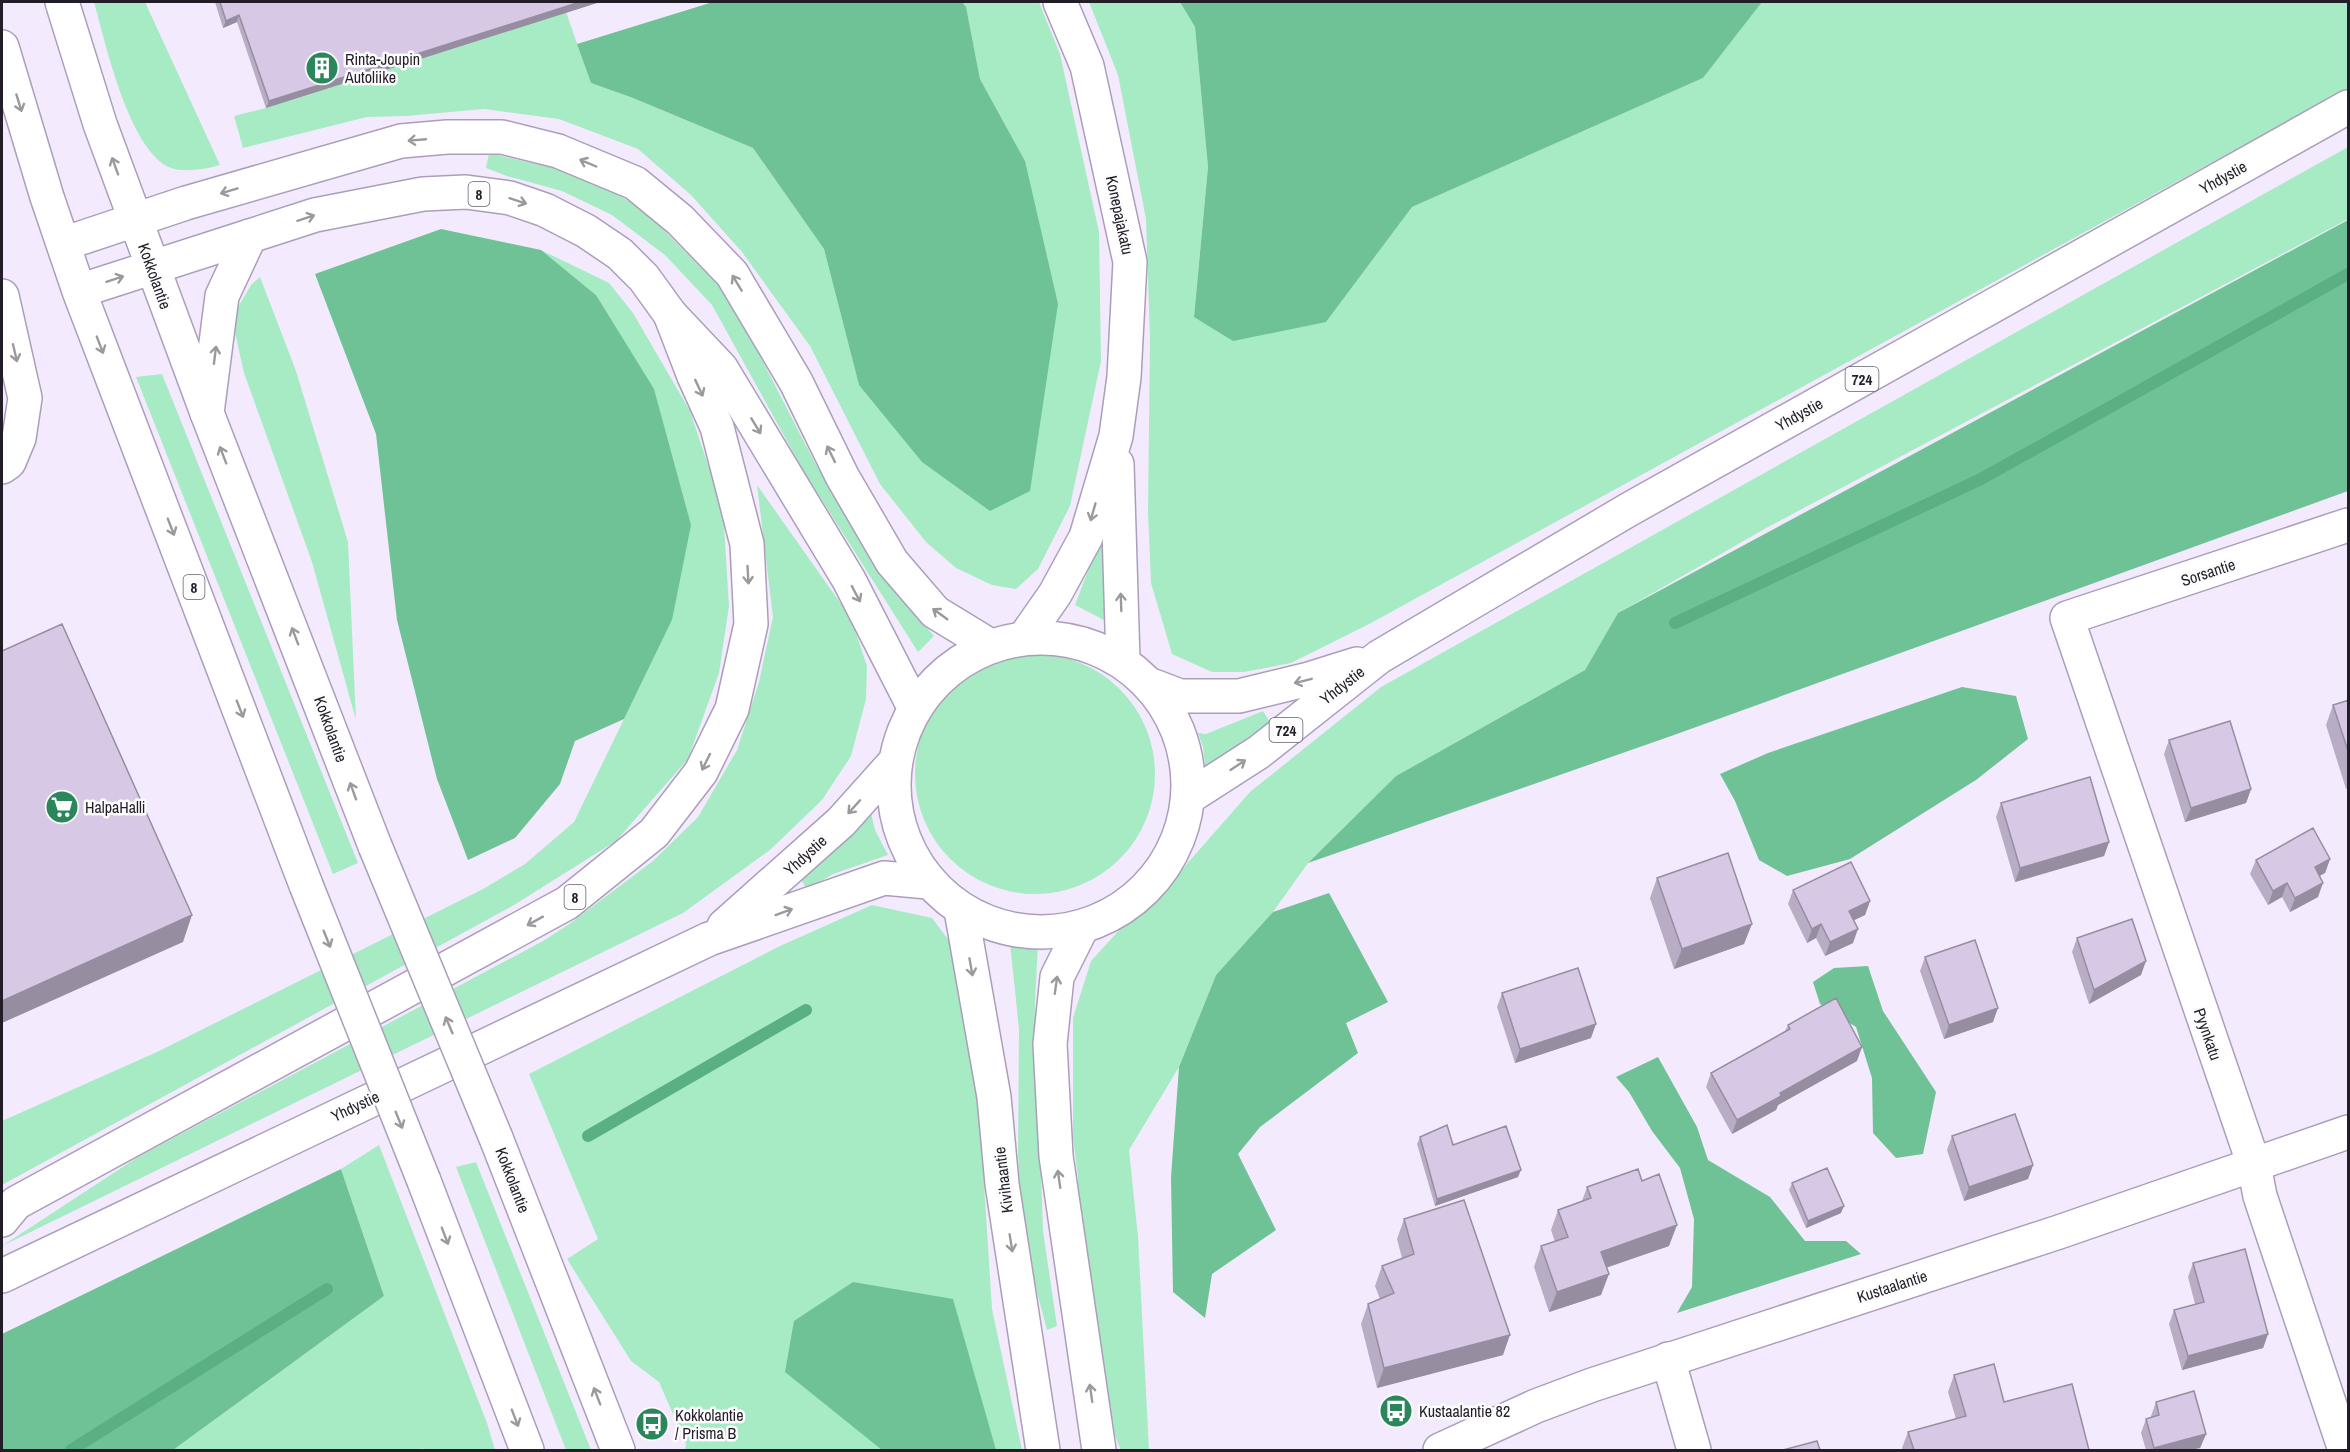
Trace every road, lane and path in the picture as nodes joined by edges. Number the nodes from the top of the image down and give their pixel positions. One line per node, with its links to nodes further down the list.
1 (62, 2): 5 (main road, Kokkolantie, one-way to 1)
2 (1060, 2): 13 (main road, Konepajakatu)
3 (2, 47): 7 (main road, 8, one-way to 7)
4 (2349, 107): 19 (main road, Yhdystie / 724)
5 (135, 220): 7 (main road); 8 (main road, Kokkolantie); 18 (main road, one-way to 5)
6 (250, 236): 8 (main road); 11 (main road, 8, one-way to 11); 12 (main road, one-way to 6)
7 (63, 244): 9 (main road, 8)
8 (152, 268): 9 (main road, one-way to 8); 12 (main road, Kokkolantie)
9 (79, 291): 34 (main road, 8, one-way to 34, bridge)
10 (2, 297): 14 (main road, one-way to 14)
11 (670, 314): 22 (main road, one-way to 22); 31 (main road, 8, one-way to 31)
12 (207, 413): 35 (main road, Kokkolantie, one-way to 12, bridge)
13 (1116, 436): 17 (main road, Konepajakatu, one-way to 17); 20 (main road, Konepajakatu, one-way to 13)
14 (2, 467)
15 (2349, 525): 16 (main road, Sorsantie)
16 (2067, 618): 30 (main road, Pyynkatu)
17 (1025, 637): 18 (main road); 20 (main road)
18 (989, 645): 22 (main road)
19 (1379, 657): 21 (main road, Yhdystie / 724, one-way to 21); 24 (main road, Yhdystie / 724, one-way to 19)
20 (1123, 660): 21 (main road)
21 (1151, 684): 24 (main road)
22 (914, 707): 23 (main road)
23 (894, 764): 25 (main road); 28 (main road, Yhdystie, one-way to 28)
24 (1189, 797): 27 (main road)
25 (928, 882): 26 (main road); 28 (main road, Yhdystie, one-way to 25)
26 (961, 910): 27 (main road); 36 (main road, Kivihaantie, one-way to 36)
27 (1082, 927): 37 (main road, one-way to 27)
28 (709, 939): 32 (main road, Yhdystie)
29 (2349, 1132): 30 (main road, Kustaalantie)
30 (2254, 1165): 33 (main road, Kustaalantie); 40 (main road, Pyynkatu)
31 (2, 1220)
32 (2, 1276)
33 (1668, 1359): 38 (main road, Kustaalantie); 39 (main road)
34 (527, 1450)
35 (618, 1450)
36 (1044, 1450)
37 (1099, 1450)
38 (1440, 1450)
39 (1694, 1450)
40 (2344, 1450)

